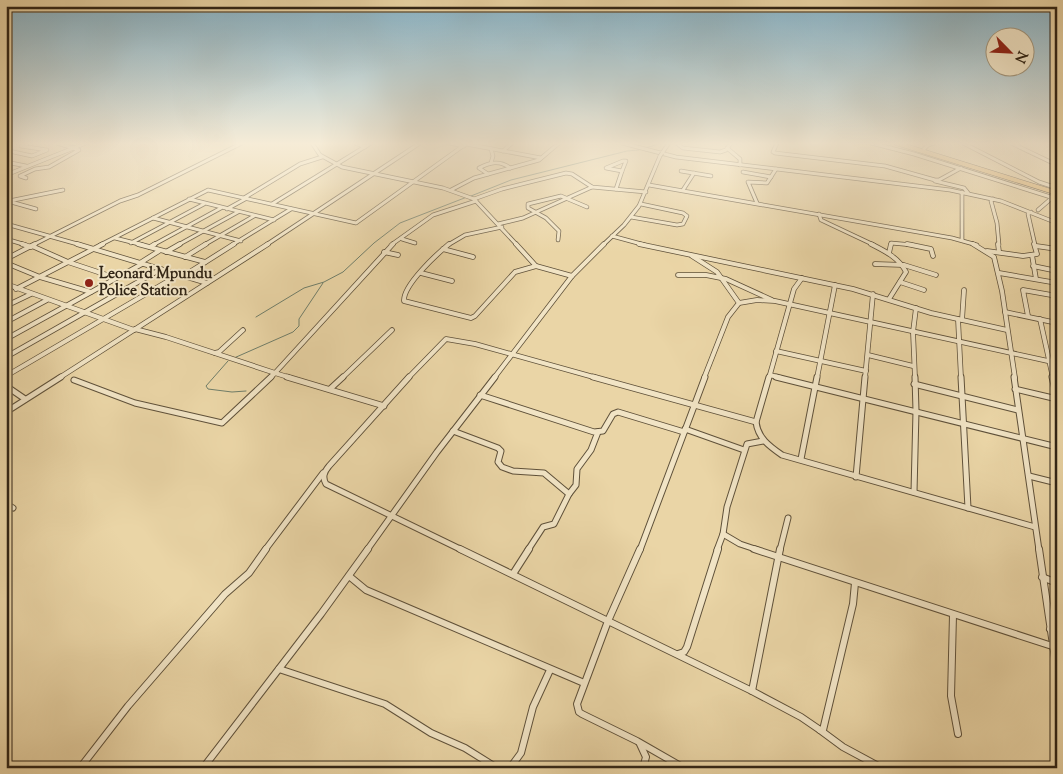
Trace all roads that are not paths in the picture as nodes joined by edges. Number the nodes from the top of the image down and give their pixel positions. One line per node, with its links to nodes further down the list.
1 (169, 179): 67 (street)
2 (276, 179): 33 (street)
3 (313, 179): 42 (street)
4 (365, 179): 53 (street)
5 (401, 179): 21 (street)
6 (418, 179): 21 (street)
7 (473, 179): 27 (street)
8 (542, 179): 38 (street)
9 (580, 179): 23 (street)
10 (620, 179): 25 (street)
11 (651, 179): 22 (street)
12 (690, 179): 28 (street)
13 (770, 179): 40 (street)
14 (858, 179): 30 (street)
15 (929, 179): 20 (street)
16 (942, 179): 20 (street)
17 (996, 179): 35 (street)
18 (1015, 179): 31 (main road)
19 (1033, 179): 24 (street)
20 (932, 180): 32 (street)
21 (414, 182): 27 (street); 53 (street)
22 (649, 185): 28 (street); 29 (street)
23 (592, 187): 25 (street); 34 (street)
24 (1057, 188)
25 (616, 189): 29 (street)
26 (64, 190): 39 (street)
27 (451, 190): 38 (street)
28 (684, 190): 40 (street)
29 (646, 192): 43 (street)
30 (962, 192): 32 (street); 73 (street)
31 (1057, 192)
32 (968, 193): 37 (street)
33 (245, 198): 36 (street); 42 (street); 48 (street)
34 (567, 198): 44 (street); 51 (street); 51 (street)
35 (1055, 198): 49 (street)
36 (189, 199): 41 (street); 57 (street)
37 (993, 199): 52 (street); 86 (street)
38 (475, 200): 62 (street); 70 (street)
39 (8, 201): 47 (street)
40 (757, 203): 54 (street)
41 (204, 204): 45 (street); 59 (street)
42 (273, 204): 46 (street)
43 (641, 204): 56 (street); 56 (street)
44 (588, 207)
45 (221, 208): 48 (street); 63 (street)
46 (291, 208): 53 (street); 58 (street)
47 (36, 209)
48 (227, 209): 50 (street)
49 (1038, 210)
50 (238, 212): 55 (street); 64 (street)
51 (535, 212): 62 (street); 72 (street)
52 (1031, 212): 60 (street); 76 (street)
53 (315, 214): 121 (street)
54 (818, 214): 73 (street); 87 (street)
55 (254, 216): 58 (street); 65 (street)
56 (631, 217): 66 (street)
57 (152, 218): 59 (street); 68 (street)
58 (274, 220): 71 (street)
59 (169, 223): 63 (street); 74 (street)
60 (1057, 223)
61 (6, 224): 67 (street)
62 (500, 226): 80 (street); 102 (street)
63 (186, 227): 64 (street); 78 (street)
64 (205, 231): 65 (street); 84 (street)
65 (221, 236): 71 (street); 94 (street)
66 (612, 236): 91 (street); 111 (street)
67 (51, 238): 77 (street); 79 (street)
68 (114, 238): 74 (street); 79 (street)
69 (6, 239): 77 (street)
70 (402, 239): 75 (street); 85 (street)
71 (241, 240): 98 (street)
72 (558, 240)
73 (962, 240): 82 (street)
74 (131, 243): 78 (street)
75 (414, 243)
76 (1036, 246): 81 (street); 90 (street)
77 (31, 247): 93 (street); 97 (street)
78 (150, 248): 83 (street)
79 (92, 249): 97 (street); 99 (street)
80 (444, 249): 95 (street); 107 (street)
81 (1057, 249)
82 (986, 250): 86 (street); 106 (street)
83 (160, 251): 84 (street); 99 (street)
84 (166, 252): 94 (street)
85 (384, 252): 89 (street); 167 (street)
86 (998, 252): 90 (street)
87 (889, 253): 92 (street); 101 (street)
88 (6, 255): 93 (street)
89 (398, 255)
90 (1032, 255): 103 (street)
91 (692, 256): 114 (street); 115 (street)
92 (932, 256)
93 (12, 257): 96 (street)
94 (185, 257): 98 (street)
95 (473, 258)
96 (6, 261): 112 (street)
97 (68, 262): 112 (street); 113 (street)
98 (205, 262): 108 (street)
99 (141, 263): 104 (street); 113 (street)
100 (874, 264): 101 (street)
101 (904, 265): 110 (street); 118 (street)
102 (536, 266): 107 (street); 111 (street)
103 (1034, 266): 105 (street); 116 (street)
104 (161, 269): 108 (street); 138 (street)
105 (1057, 271)
106 (999, 272): 116 (street); 139 (street)
107 (421, 273): 117 (street)
108 (182, 275): 121 (street); 143 (street)
109 (678, 275): 114 (street)
110 (936, 275)
111 (572, 276): 159 (street)
112 (40, 277): 123 (street); 126 (street)
113 (116, 278): 126 (street)
114 (720, 278): 132 (street); 133 (street)
115 (802, 278): 122 (street); 134 (street)
116 (1036, 279): 119 (street)
117 (452, 281)
118 (900, 282): 124 (street); 130 (street)
119 (1057, 283)
120 (6, 284): 123 (street)
121 (207, 284): 149 (street)
122 (835, 285): 128 (street); 140 (street)
123 (16, 289): 127 (street)
124 (924, 290)
125 (964, 290): 145 (street)
126 (91, 292): 136 (street)
127 (31, 294): 131 (street); 135 (street)
128 (874, 294): 130 (street); 147 (street)
129 (1055, 296): 141 (street); 142 (street)
130 (889, 299): 137 (street)
131 (47, 300): 136 (street); 146 (street)
132 (775, 301): 133 (street); 134 (street)
133 (739, 303): 181 (street)
134 (790, 304): 140 (street); 156 (street)
135 (6, 306)
136 (68, 306): 138 (street); 154 (street)
137 (916, 308): 145 (street); 153 (street)
138 (86, 312): 143 (street); 161 (street)
139 (1005, 312): 142 (street); 152 (street)
140 (829, 313): 147 (street); 162 (street)
141 (1057, 315)
142 (1028, 316): 144 (street)
143 (106, 319): 149 (street); 169 (street)
144 (1040, 319): 148 (street); 163 (street)
145 (960, 320): 152 (street); 155 (street)
146 (6, 322)
147 (870, 322): 153 (street); 160 (street)
148 (1057, 323)
149 (135, 330): 158 (street); 180 (street)
150 (242, 330): 158 (street)
151 (392, 330): 174 (street)
152 (1007, 330): 157 (street)
153 (913, 332): 155 (street); 165 (street)
154 (6, 339)
155 (958, 342): 157 (street); 177 (street)
156 (776, 351): 162 (street); 168 (street)
157 (1010, 352): 163 (street); 175 (street)
158 (213, 354): 167 (street)
159 (513, 354): 176 (street); 181 (street); 182 (street)
160 (868, 355): 165 (street); 166 (street)
161 (6, 357)
162 (820, 361): 166 (street); 172 (street)
163 (1049, 362): 164 (street); 179 (street)
164 (1057, 363)
165 (913, 366): 171 (street)
166 (866, 371): 178 (street)
167 (276, 373): 170 (street); 174 (street)
168 (770, 375): 172 (street); 186 (street)
169 (6, 376)
170 (74, 380)
171 (914, 384): 177 (street); 184 (street)
172 (815, 385): 178 (street); 195 (street)
173 (6, 386): 180 (street)
174 (330, 389): 182 (street)
175 (1015, 389): 179 (street); 183 (street)
176 (480, 395): 189 (street); 190 (street)
177 (962, 396): 183 (street); 187 (street)
178 (863, 397): 184 (street); 197 (street)
179 (1057, 398)
180 (25, 399): 185 (street)
181 (694, 404): 186 (street); 188 (street)
182 (384, 406): 196 (street)
183 (1018, 410): 191 (street)
184 (916, 411): 187 (street); 200 (street)
185 (6, 412)
186 (756, 422): 192 (street)
187 (963, 422): 191 (street); 204 (street)
188 (685, 430): 190 (street); 194 (street); 216 (street)
189 (453, 431): 201 (street); 205 (street)
190 (598, 432): 201 (street)
191 (1023, 438): 193 (street); 198 (street)
192 (763, 441): 194 (street); 195 (street)
193 (1057, 447)
194 (744, 450): 208 (street)
195 (801, 459): 197 (street)
196 (324, 472): 205 (street); 230 (street)
197 (856, 476): 200 (street)
198 (1029, 476): 199 (street); 207 (street)
199 (1057, 483)
200 (914, 492): 204 (street)
201 (569, 494): 210 (street)
202 (6, 504): 203 (street)
203 (13, 508)
204 (968, 508): 207 (street)
205 (391, 515): 210 (street); 211 (street)
206 (788, 518): 209 (street)
207 (1035, 527): 212 (street)
208 (722, 534): 209 (street); 220 (street)
209 (779, 555): 213 (street); 225 (street)
210 (513, 574): 216 (street)
211 (348, 576): 221 (street); 222 (street)
212 (1042, 577): 214 (street); 217 (street)
213 (855, 583): 215 (street); 226 (street)
214 (1057, 583)
215 (953, 615): 219 (street); 227 (street)
216 (608, 621): 220 (street); 224 (street)
217 (1050, 629): 218 (street); 219 (street)
218 (1057, 632)
219 (1052, 646): 223 (street)
220 (678, 654): 225 (street)
221 (279, 669): 231 (street); 232 (street)
222 (550, 670): 224 (street); 229 (street)
223 (1057, 672)
224 (584, 683): 228 (street)
225 (752, 691): 226 (street)
226 (820, 730): 235 (street)
227 (958, 734)
228 (637, 741): 233 (street); 234 (street)
229 (510, 767)
230 (80, 768)
231 (203, 768)
232 (497, 768)
233 (643, 768)
234 (684, 768)
235 (882, 768)

